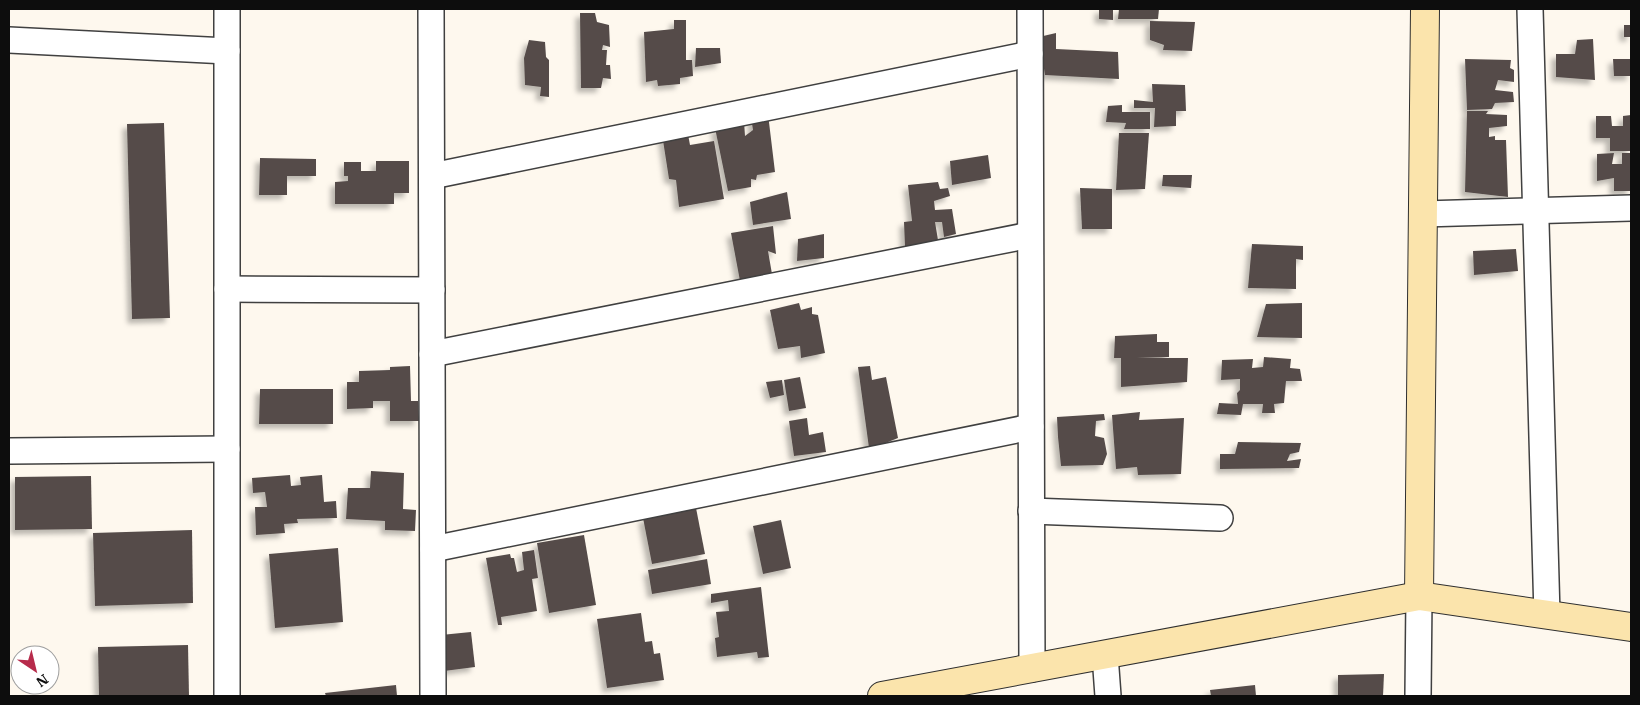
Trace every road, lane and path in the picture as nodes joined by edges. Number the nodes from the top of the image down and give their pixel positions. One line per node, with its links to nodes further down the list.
1 (228, 9): 7 (street)
2 (431, 9): 9 (street)
3 (1030, 9): 8 (street)
4 (1425, 9): 12 (street)
5 (1530, 9): 11 (street)
6 (9, 40): 7 (street)
7 (228, 51): 14 (street)
8 (1030, 54): 9 (street); 13 (street)
9 (432, 176): 15 (street)
10 (1631, 208): 11 (street)
11 (1535, 210): 12 (street); 24 (street)
12 (1423, 214): 23 (street)
13 (1030, 235): 16 (street); 17 (street)
14 (228, 289): 15 (street); 18 (street)
15 (432, 290): 16 (street)
16 (432, 354): 22 (street)
17 (1031, 427): 20 (street); 22 (street)
18 (227, 449): 19 (street); 29 (street)
19 (9, 451)
20 (1031, 510): 21 (street); 27 (street)
21 (1220, 518)
22 (433, 549): 30 (street)
23 (1419, 596): 24 (street); 26 (street); 33 (street)
24 (1547, 615): 25 (street)
25 (1631, 628)
26 (1105, 655): 27 (street); 32 (street)
27 (1032, 669): 28 (street)
28 (919, 693): 31 (street)
29 (227, 696)
30 (433, 696)
31 (882, 696)
32 (1108, 696)
33 (1418, 696)

